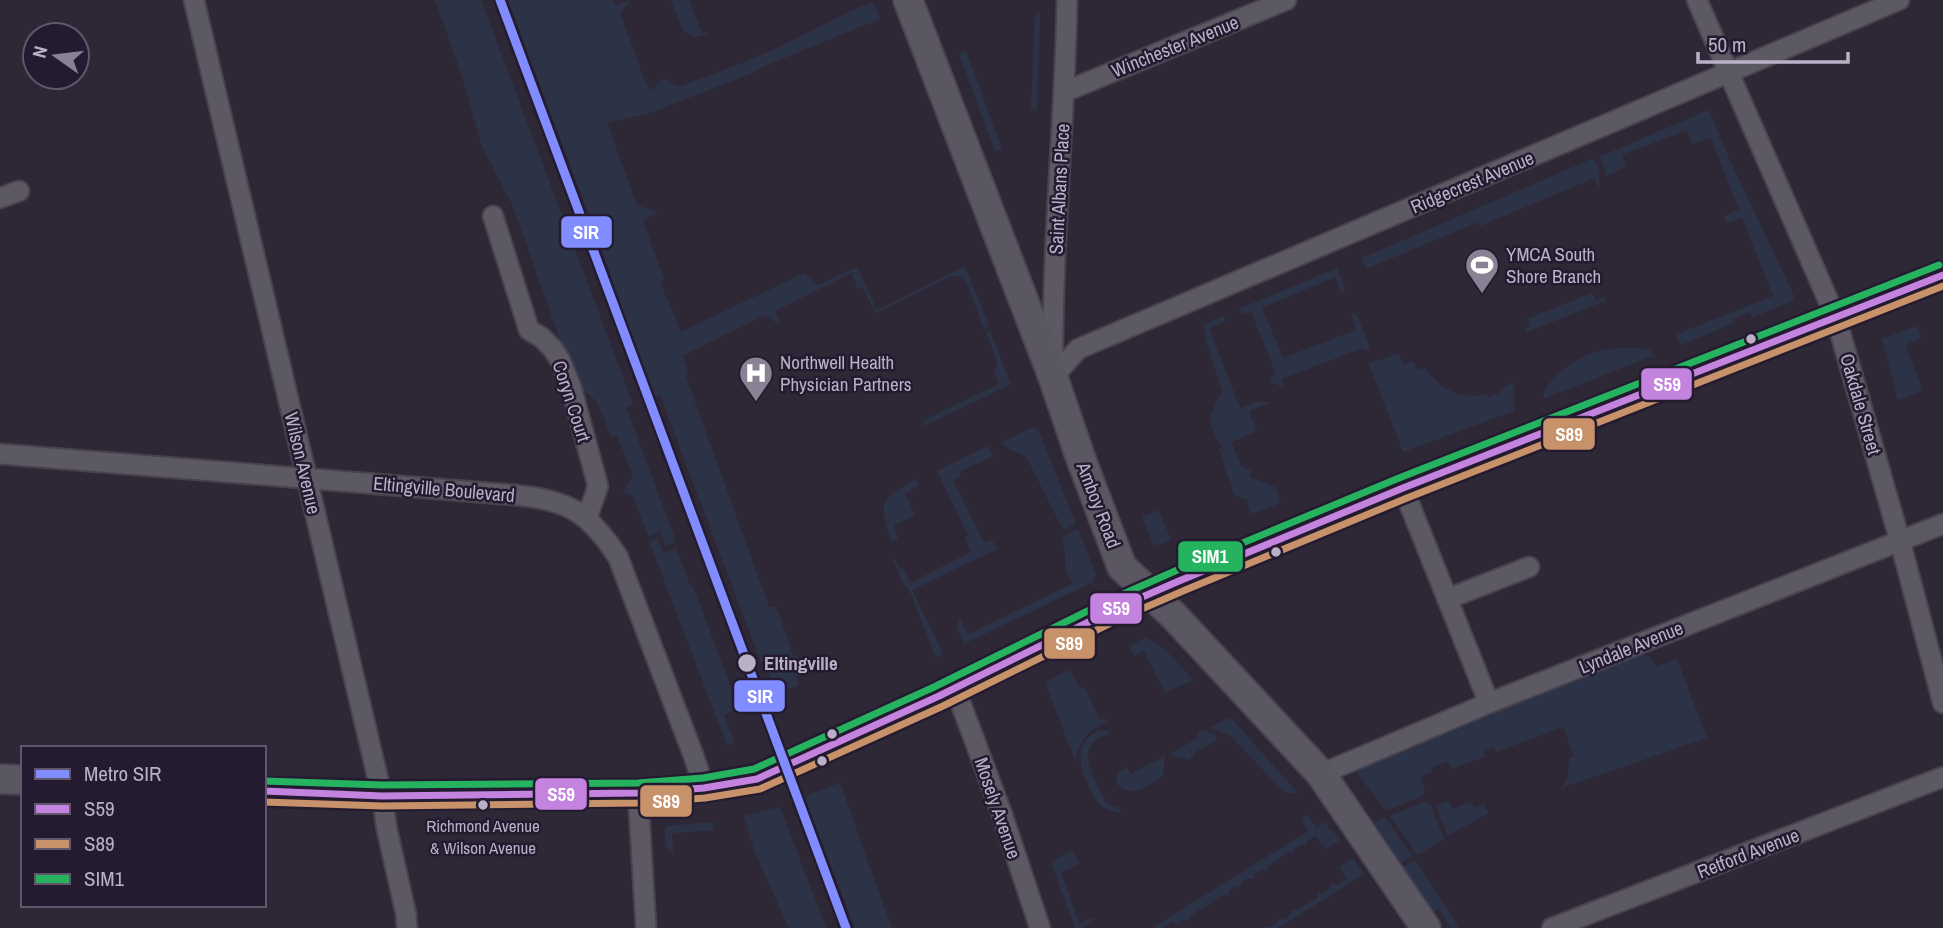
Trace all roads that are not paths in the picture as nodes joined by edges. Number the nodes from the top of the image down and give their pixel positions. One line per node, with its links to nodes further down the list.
1 (194, 0): 16 (street, Wilson Avenue)
2 (908, 0): 14 (main road, Amboy Road)
3 (1067, 0): 8 (street, Saint Albans Place)
4 (1286, 0): 8 (street, Winchester Avenue)
5 (1698, 0): 7 (street, Oakdale Street)
6 (1899, 0): 7 (street, Ridgecrest Avenue)
7 (1728, 72): 13 (street, Oakdale Street); 14 (street, Ridgecrest Avenue)
8 (1064, 92): 14 (street, Saint Albans Place)
9 (19, 191): 10 (street)
10 (0, 198)
11 (493, 216): 18 (street, Coryn Court)
12 (1943, 275): 13 (main road)
13 (1836, 318): 17 (main road); 20 (street, Oakdale Street)
14 (1054, 377): 22 (main road, Amboy Road)
15 (0, 454): 16 (street, Eltingville Boulevard)
16 (306, 478): 18 (street, Eltingville Boulevard); 34 (street, Wilson Avenue)
17 (1403, 488): 22 (main road); 23 (street)
18 (587, 518): 31 (street, Eltingville Boulevard)
19 (1943, 524): 20 (street, Lyndale Avenue)
20 (1900, 541): 25 (street, Lyndale Avenue); 26 (street, Oakdale Street)
21 (1529, 567): 23 (street)
22 (1150, 594): 24 (main road); 27 (main road, Amboy Road)
23 (1447, 599): 25 (street)
24 (955, 688): 31 (main road); 37 (street, Mosely Avenue)
25 (1489, 703): 27 (street, Lyndale Avenue)
26 (1943, 704)
27 (1321, 774): 38 (main road, Amboy Road)
28 (1943, 777): 39 (street, Retford Avenue)
29 (0, 779): 30 (main road)
30 (21, 780)
31 (704, 789): 33 (main road)
32 (266, 791): 34 (main road)
33 (638, 793): 34 (main road); 36 (street)
34 (382, 796): 35 (street, Wilson Avenue)
35 (407, 928)
36 (646, 928)
37 (1040, 928)
38 (1426, 928)
39 (1552, 928)

